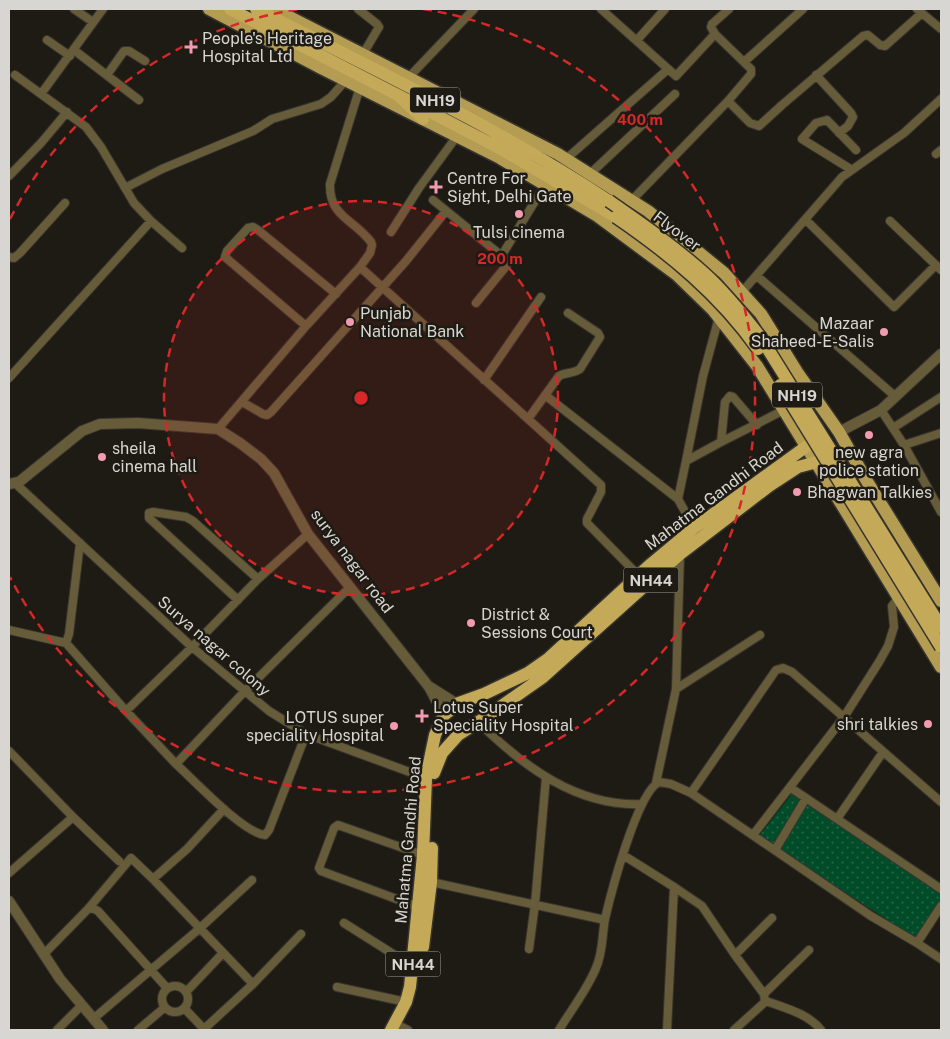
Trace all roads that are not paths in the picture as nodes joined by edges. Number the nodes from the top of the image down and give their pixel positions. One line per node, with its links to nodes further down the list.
1 (74, 9): 14 (street)
2 (103, 9): 14 (street)
3 (209, 9): 28 (main road)
4 (230, 9): 32 (highway, NH19)
5 (256, 9): 108 (highway, Flyover / NH19, bridge)
6 (274, 9): 20 (main road)
7 (358, 9): 20 (street)
8 (474, 9): 27 (street)
9 (601, 9): 18 (street)
10 (665, 9): 18 (street)
11 (729, 9): 16 (street)
12 (803, 9): 22 (street)
13 (919, 10): 15 (street); 26 (street)
14 (93, 22): 19 (street)
15 (941, 29)
16 (715, 34): 22 (street); 23 (street)
17 (47, 40): 19 (street)
18 (637, 40): 23 (street)
19 (72, 53): 25 (street); 30 (street)
20 (363, 54): 27 (main road)
21 (145, 61): 25 (street)
22 (744, 62): 35 (street)
23 (667, 70): 41 (street)
24 (15, 75): 30 (street)
25 (107, 75): 34 (street)
26 (816, 75): 35 (street); 38 (street)
27 (409, 77): 41 (main road)
28 (346, 80): 29 (main road); 46 (street)
29 (360, 87): 37 (main road); 58 (street)
30 (41, 94): 36 (street)
31 (675, 94): 43 (street)
32 (398, 95): 37 (highway); 113 (highway, Flyover / NH19, bridge)
33 (941, 99): 42 (street)
34 (139, 100)
35 (728, 101): 48 (street)
36 (67, 112): 44 (street); 46 (street)
37 (423, 119): 39 (main road)
38 (839, 133): 40 (street); 42 (street)
39 (457, 136): 45 (main road); 54 (street)
40 (856, 150)
41 (566, 159): 43 (main road)
42 (852, 170): 51 (street)
43 (591, 174): 48 (main road)
44 (9, 176)
45 (545, 185): 56 (street); 67 (main road)
46 (125, 188): 52 (street)
47 (433, 200): 50 (street)
48 (632, 200): 62 (main road)
49 (65, 203): 57 (street)
50 (446, 211): 56 (street); 61 (street)
51 (806, 220): 59 (street); 60 (street)
52 (151, 221): 55 (street); 70 (street)
53 (890, 221): 59 (street)
54 (390, 232)
55 (182, 248)
56 (502, 255): 65 (street)
57 (9, 257)
58 (360, 267): 61 (street); 63 (street)
59 (938, 268)
60 (757, 276): 62 (street); 73 (street)
61 (382, 287): 71 (street); 75 (street)
62 (742, 292): 76 (main road)
63 (336, 294): 68 (street); 68 (street)
64 (541, 297): 71 (street)
65 (476, 303)
66 (568, 313): 72 (street)
67 (719, 317): 77 (main road); 89 (street)
68 (306, 326): 75 (street)
69 (941, 354): 73 (street)
70 (9, 378)
71 (484, 380): 79 (street)
72 (545, 395): 79 (street); 94 (street)
73 (896, 397): 78 (street)
74 (941, 397): 82 (street)
75 (242, 402): 83 (street)
76 (820, 406): 80 (main road); 84 (main road)
77 (784, 410): 80 (main road); 81 (street)
78 (881, 410): 82 (street); 84 (street)
79 (528, 419): 100 (street)
80 (792, 422): 88 (main road)
81 (757, 425): 86 (street); 86 (street)
82 (894, 428): 87 (street)
83 (218, 429): 93 (street, surya nagar road); 97 (street, surya nagar road)
84 (839, 432): 91 (main road)
85 (941, 433): 87 (street)
86 (721, 442): 89 (street)
87 (904, 445): 95 (street)
88 (807, 446): 90 (main road); 96 (highway, Mahatma Gandhi Road / NH44)
89 (686, 462): 94 (street)
90 (817, 462): 92 (main road); 99 (highway, Mahatma Gandhi Road / NH44)
91 (857, 465): 92 (main road); 105 (main road)
92 (829, 482): 103 (main road)
93 (12, 484): 98 (street, Surya nagar colony)
94 (678, 499): 96 (street)
95 (941, 510)
96 (694, 528): 100 (highway, Mahatma Gandhi Road / NH44)
97 (308, 534): 101 (street); 102 (street, surya nagar road)
98 (80, 543): 111 (street); 112 (street, Surya nagar colony)
99 (680, 554): 116 (street); 121 (highway, Mahatma Gandhi Road / NH44)
100 (639, 576): 118 (highway, Mahatma Gandhi Road / NH44)
101 (258, 579): 104 (street); 104 (street)
102 (350, 587): 115 (street, surya nagar road); 117 (street)
103 (899, 597): 106 (main road); 107 (street)
104 (238, 600): 112 (street)
105 (941, 601)
106 (907, 610): 107 (street); 114 (main road)
107 (894, 622): 123 (street)
108 (941, 627)
109 (9, 630): 111 (street)
110 (760, 635): 116 (street)
111 (66, 642): 120 (street)
112 (192, 647): 117 (street, Surya nagar colony); 120 (street)
113 (941, 647)
114 (941, 667)
115 (429, 687): 119 (street); 122 (street, surya nagar road)
116 (676, 689): 132 (street)
117 (244, 692): 125 (street, Surya nagar colony); 129 (street)
118 (484, 694): 119 (highway, Mahatma Gandhi Road / NH44); 121 (highway)
119 (457, 704): 122 (highway, Mahatma Gandhi Road / NH44)
120 (126, 711): 129 (street)
121 (494, 712): 124 (highway, Mahatma Gandhi Road / NH44)
122 (441, 718): 126 (highway); 131 (highway, Mahatma Gandhi Road / NH44)
123 (844, 718): 128 (street); 133 (street); 134 (street)
124 (478, 722): 126 (highway, Mahatma Gandhi Road / NH44); 130 (street)
125 (306, 734): 131 (street, Surya nagar colony); 138 (street)
126 (458, 735): 149 (highway, Mahatma Gandhi Road / NH44)
127 (9, 751): 139 (street)
128 (883, 752): 136 (street); 140 (street)
129 (176, 764): 138 (street)
130 (546, 777): 137 (street); 153 (street)
131 (426, 778): 143 (highway, Mahatma Gandhi Road / NH44)
132 (656, 783): 134 (street); 137 (street)
133 (791, 788): 135 (street); 141 (street)
134 (691, 793): 141 (street)
135 (806, 798): 140 (street); 142 (street)
136 (941, 802)
137 (642, 804): 144 (street)
138 (224, 809): 147 (street)
139 (73, 817): 145 (street); 146 (street)
140 (836, 819): 151 (street)
141 (753, 835): 142 (street)
142 (774, 850): 162 (street)
143 (423, 854): 155 (highway, Mahatma Gandhi Road / NH44); 155 (street)
144 (623, 855): 150 (street); 158 (street)
145 (119, 861)
146 (9, 873)
147 (153, 879): 156 (street); 160 (street)
148 (252, 880): 160 (street)
149 (431, 882): 153 (street); 182 (highway, Mahatma Gandhi Road / NH44)
150 (674, 887): 167 (street); 187 (street)
151 (941, 889)
152 (9, 901): 166 (street)
153 (535, 904): 158 (street); 163 (street)
154 (941, 906): 162 (street)
155 (418, 907): 169 (highway, Mahatma Gandhi Road / NH44)
156 (88, 909): 166 (street); 170 (street)
157 (772, 918): 167 (street)
158 (605, 920): 186 (street)
159 (344, 924): 169 (street)
160 (199, 929): 165 (street); 170 (street)
161 (301, 934): 171 (street)
162 (917, 943): 168 (street)
163 (529, 949)
164 (809, 950): 175 (street)
165 (223, 953): 171 (street); 174 (street)
166 (44, 954): 177 (street)
167 (735, 955): 175 (street)
168 (941, 959)
169 (412, 966): 176 (highway, Mahatma Gandhi Road / NH44)
170 (150, 971): 173 (street); 180 (street)
171 (253, 984): 181 (street)
172 (336, 987): 176 (street)
173 (167, 988): 174 (street); 178 (street)
174 (186, 992): 179 (street)
175 (765, 997): 188 (street); 189 (street)
176 (406, 1002): 182 (highway, Mahatma Gandhi Road / NH44)
177 (81, 1006): 180 (street); 183 (street)
178 (164, 1008): 179 (street); 185 (street)
179 (185, 1009): 181 (street)
180 (93, 1019): 184 (street)
181 (205, 1029)
182 (400, 1029)
183 (56, 1030)
184 (102, 1030)
185 (138, 1030)
186 (558, 1030)
187 (667, 1030)
188 (734, 1030)
189 (821, 1030)

